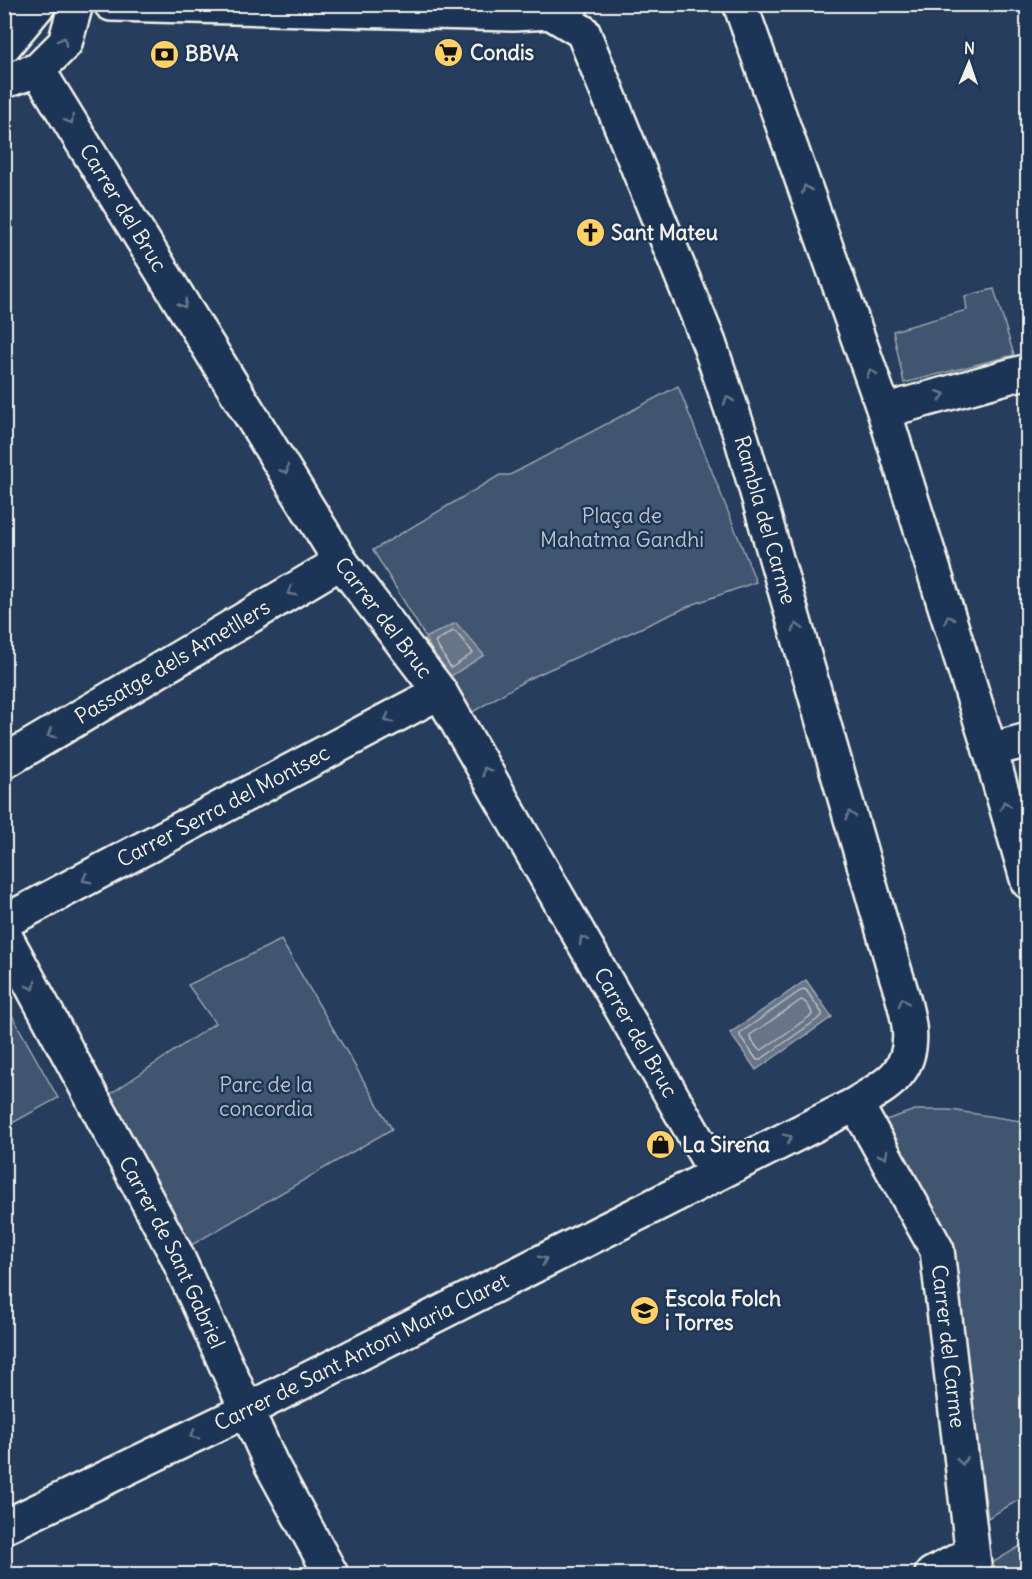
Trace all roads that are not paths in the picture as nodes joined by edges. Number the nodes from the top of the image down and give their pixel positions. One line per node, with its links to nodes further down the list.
1 (39, 4): 6 (street)
2 (76, 4): 7 (street, one-way to 2)
3 (111, 4): 5 (street)
4 (740, 4): 10 (street, one-way to 4)
5 (563, 8): 19 (street, Rambla del Carme, one-way to 5)
6 (4, 46)
7 (38, 70): 8 (street); 11 (street, Carrer del Bruc, one-way to 11)
8 (4, 81)
9 (1028, 371): 10 (street, one-way to 9)
10 (884, 411): 14 (street, one-way to 10)
11 (341, 562): 12 (street, Carrer del Bruc); 15 (street, Passatge dels Ametllers, one-way to 15)
12 (440, 692): 17 (street, Carrer Serra del Montsec, one-way to 17); 21 (street, Carrer del Bruc, one-way to 12)
13 (1028, 740): 14 (street)
14 (990, 750): 16 (street, one-way to 14)
15 (4, 762)
16 (1028, 882)
17 (4, 922)
18 (4, 934): 22 (street, Carrer de Sant Gabriel, one-way to 22)
19 (907, 1060): 20 (street, Carrer de Sant Antoni Maria Claret)
20 (856, 1104): 21 (street, Carrer de Sant Antoni Maria Claret, one-way to 20); 24 (street, Carrer del Carme, one-way to 24)
21 (716, 1173): 22 (street, Carrer de Sant Antoni Maria Claret, one-way to 21)
22 (247, 1410): 23 (street, Carrer de Sant Antoni Maria Claret, one-way to 23); 25 (street, Carrer de Sant Gabriel)
23 (4, 1527)
24 (974, 1564): 26 (street)
25 (331, 1575)
26 (932, 1575)

